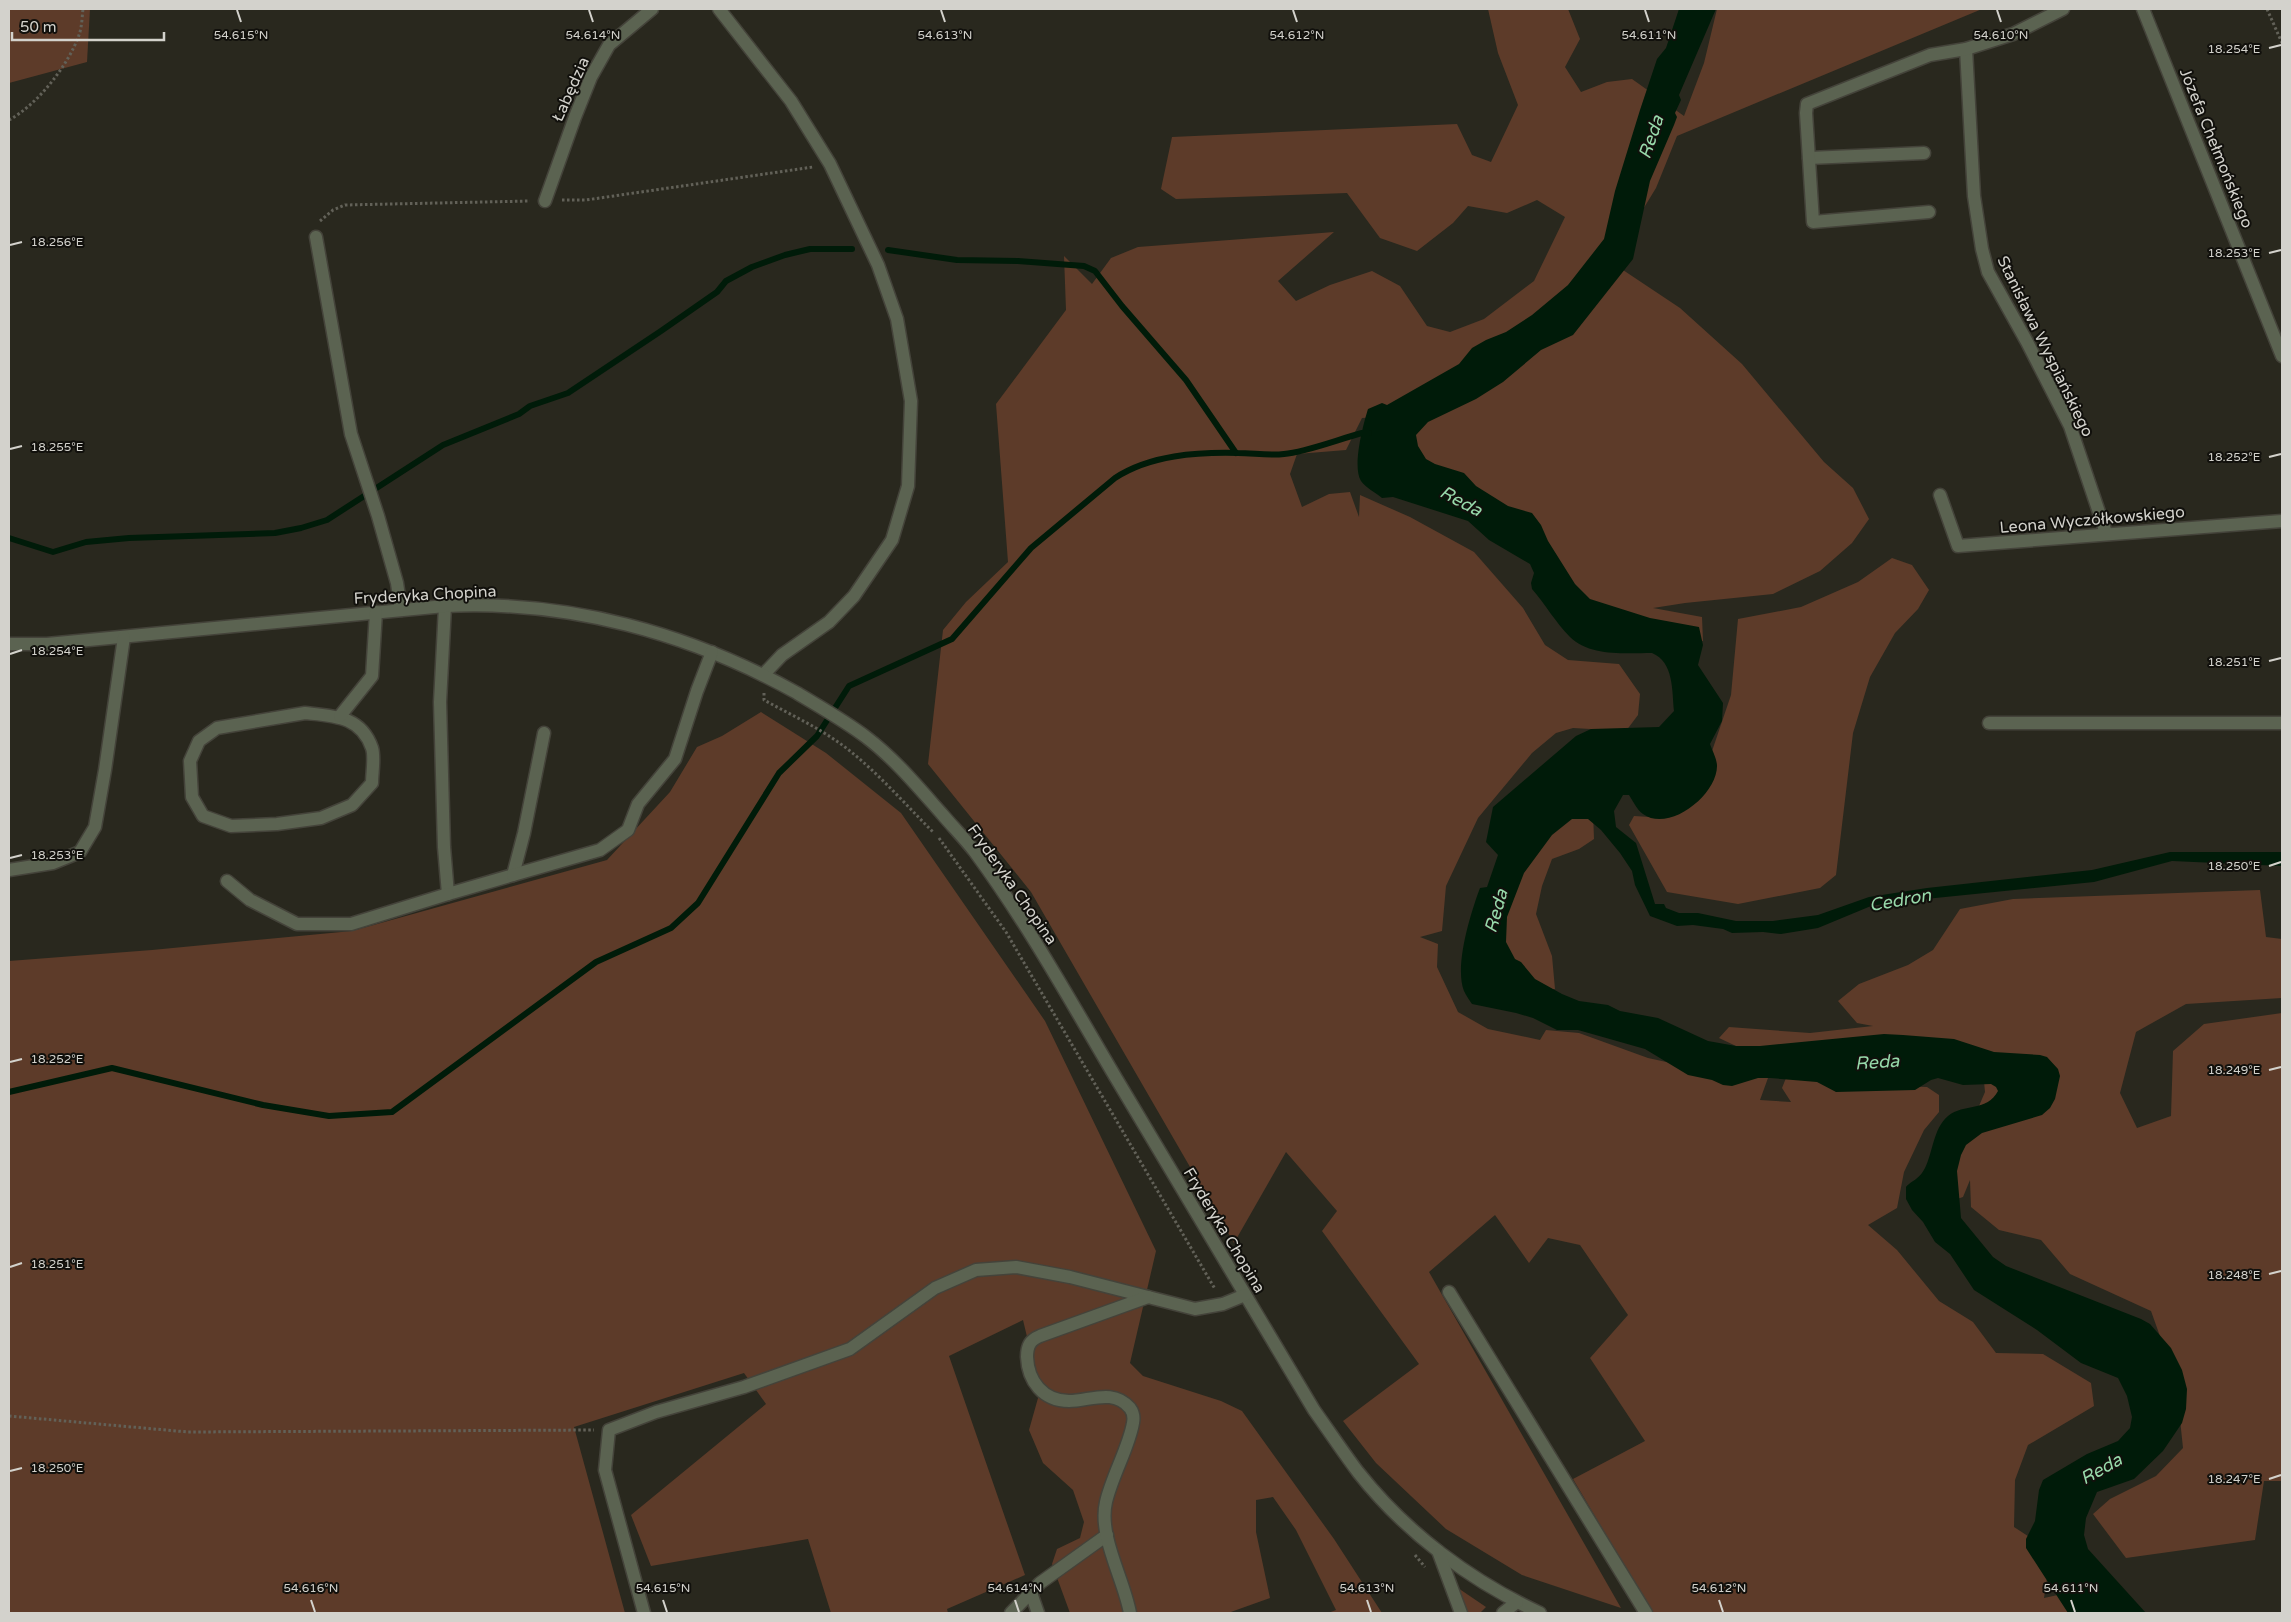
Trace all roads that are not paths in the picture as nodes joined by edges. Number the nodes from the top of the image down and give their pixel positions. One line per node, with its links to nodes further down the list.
1 (652, 9): 8 (street, Łabędzia)
2 (719, 9): 21 (street)
3 (2063, 9): 5 (street)
4 (2143, 9): 11 (street, Józefa Chełmońskiego)
5 (1966, 49): 7 (street); 14 (street, Stanisława Wyspiańskiego)
6 (1924, 153): 7 (street)
7 (1809, 158): 9 (street)
8 (545, 201)
9 (1929, 212)
10 (316, 236): 16 (street)
11 (2282, 356)
12 (1940, 495): 14 (street, Leona Wyczółkowskiego)
13 (2282, 521): 14 (street, Leona Wyczółkowskiego)
14 (2106, 534)
15 (445, 606): 16 (street, Fryderyka Chopina); 20 (street, Fryderyka Chopina); 29 (street)
16 (401, 610): 17 (street, Fryderyka Chopina)
17 (376, 612): 18 (street, Fryderyka Chopina); 22 (street)
18 (124, 636): 19 (street, Fryderyka Chopina); 26 (street)
19 (9, 644)
20 (712, 652): 21 (street, Fryderyka Chopina); 27 (street)
21 (763, 675): 31 (street, Fryderyka Chopina)
22 (340, 716): 22 (street)
23 (2282, 722): 24 (street)
24 (1989, 723)
25 (544, 733): 27 (street)
26 (9, 870)
27 (513, 874): 29 (street)
28 (227, 881): 29 (street)
29 (448, 894)
30 (1449, 1292): 44 (street)
31 (1245, 1296): 32 (street); 34 (street, Fryderyka Chopina)
32 (1149, 1297): 33 (street); 38 (street)
33 (1108, 1535): 35 (street); 40 (street)
34 (1438, 1551): 36 (street, Fryderyka Chopina); 41 (street)
35 (1031, 1593): 37 (street); 39 (street)
36 (1516, 1608): 42 (street); 43 (street, Fryderyka Chopina)
37 (1011, 1612)
38 (644, 1613)
39 (1038, 1613)
40 (1130, 1613)
41 (1461, 1613)
42 (1503, 1613)
43 (1540, 1613)
44 (1646, 1613)

